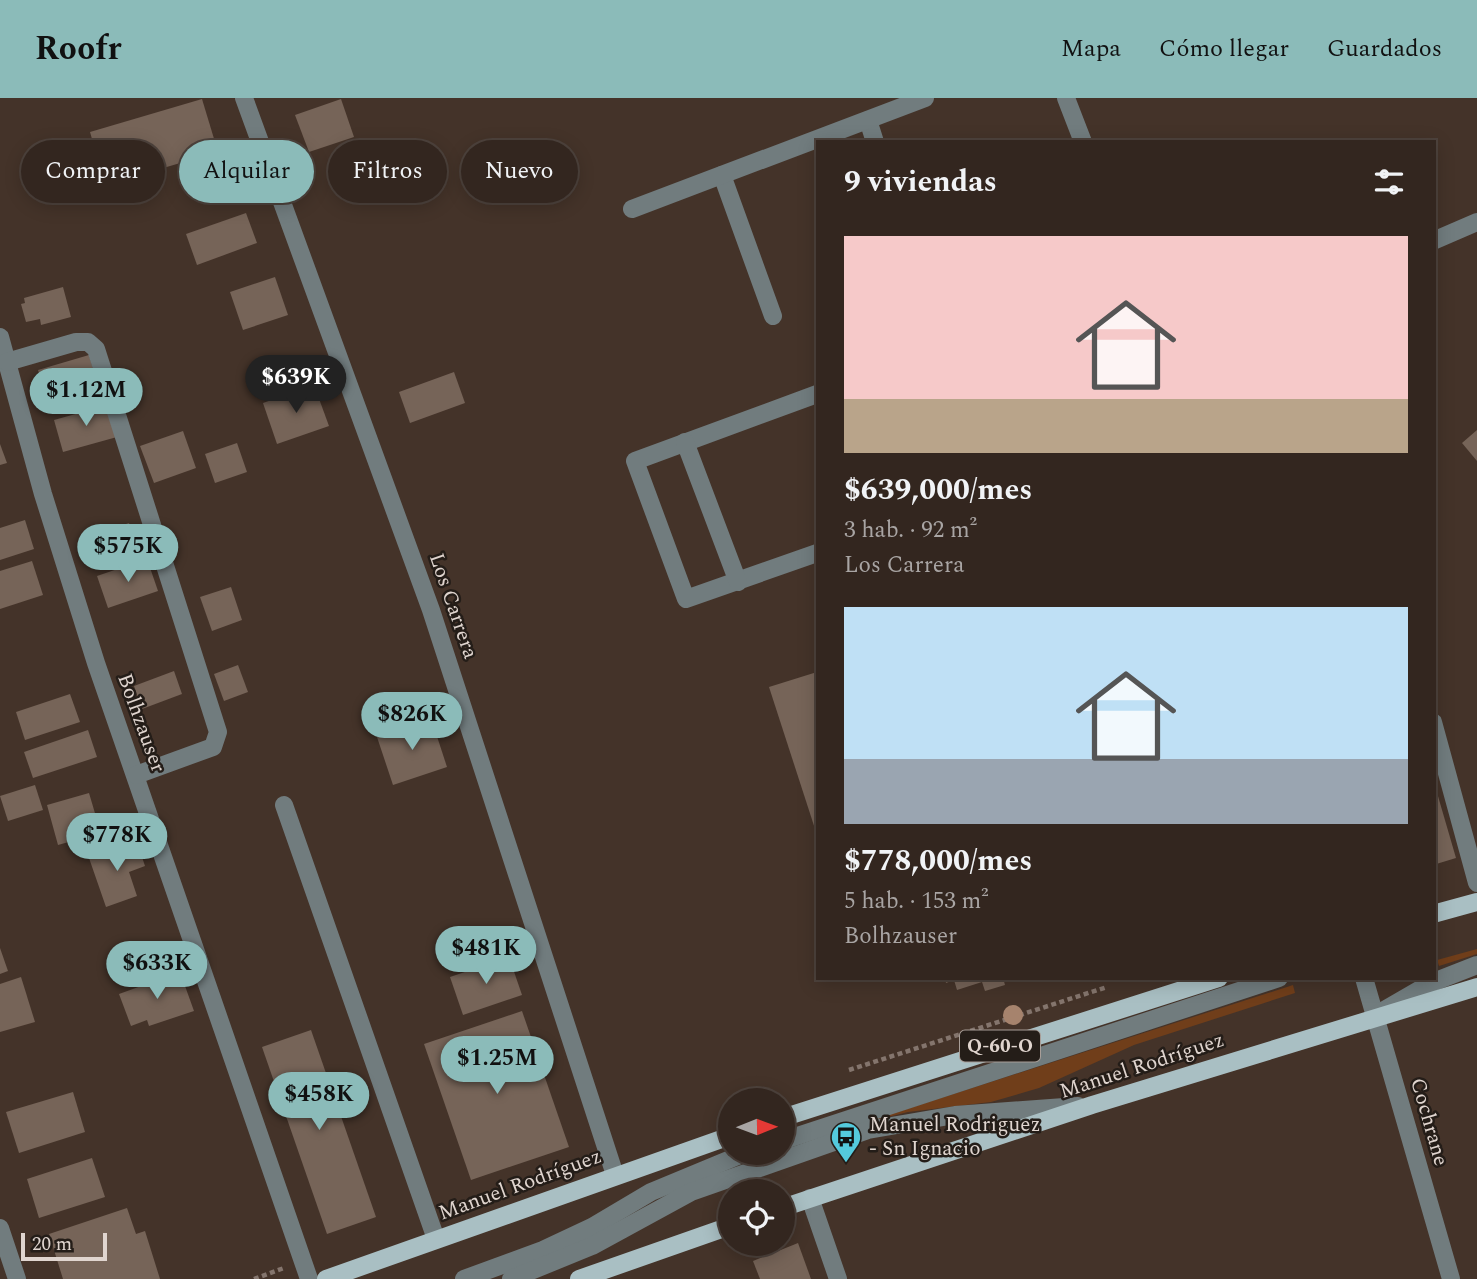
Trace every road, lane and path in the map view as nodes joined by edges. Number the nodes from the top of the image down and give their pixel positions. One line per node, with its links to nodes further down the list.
1 (244, 98): 37 (street, Los Carrera)
2 (925, 98): 4 (street)
3 (1066, 98): 6 (street)
4 (867, 120): 5 (street); 7 (street)
5 (875, 140)
6 (1082, 140)
7 (722, 175): 8 (street); 11 (street)
8 (632, 209)
9 (1477, 222): 10 (street)
10 (1436, 240)
11 (773, 316)
12 (0, 337): 13 (street, Bolhzauser)
13 (7, 362): 19 (street, Bolhzauser); 19 (street)
14 (816, 394): 15 (street)
15 (685, 442): 17 (street); 17 (street)
16 (816, 553): 17 (street)
17 (738, 582)
18 (1436, 733): 21 (street)
19 (136, 775): 44 (street, Bolhzauser)
20 (284, 805): 42 (street)
21 (1477, 883)
22 (1477, 902): 23 (main road)
23 (1436, 913)
24 (1477, 965): 30 (street)
25 (1213, 980): 33 (main road, Q-60-O)
26 (1273, 980): 34 (street)
27 (1365, 980): 30 (street, Cochrane)
28 (1108, 986): 31 (path)
29 (1477, 987): 30 (main road, Manuel Rodríguez)
30 (1374, 1016): 32 (main road, Manuel Rodríguez); 50 (street, Cochrane)
31 (845, 1071)
32 (1092, 1105): 38 (main road, Manuel Rodríguez); 47 (street)
33 (795, 1114)
34 (795, 1137)
35 (718, 1140): 37 (main road, Manuel Rodríguez)
36 (718, 1164): 46 (street)
37 (615, 1175): 42 (main road, Manuel Rodríguez)
38 (810, 1198): 39 (main road, Manuel Rodríguez); 49 (street)
39 (795, 1203)
40 (0, 1228): 43 (street)
41 (718, 1230): 48 (main road)
42 (436, 1239): 45 (main road, Manuel Rodríguez)
43 (17, 1279)
44 (309, 1279)
45 (326, 1279)
46 (464, 1279)
47 (511, 1279)
48 (579, 1279)
49 (838, 1279)
50 (1451, 1279)

